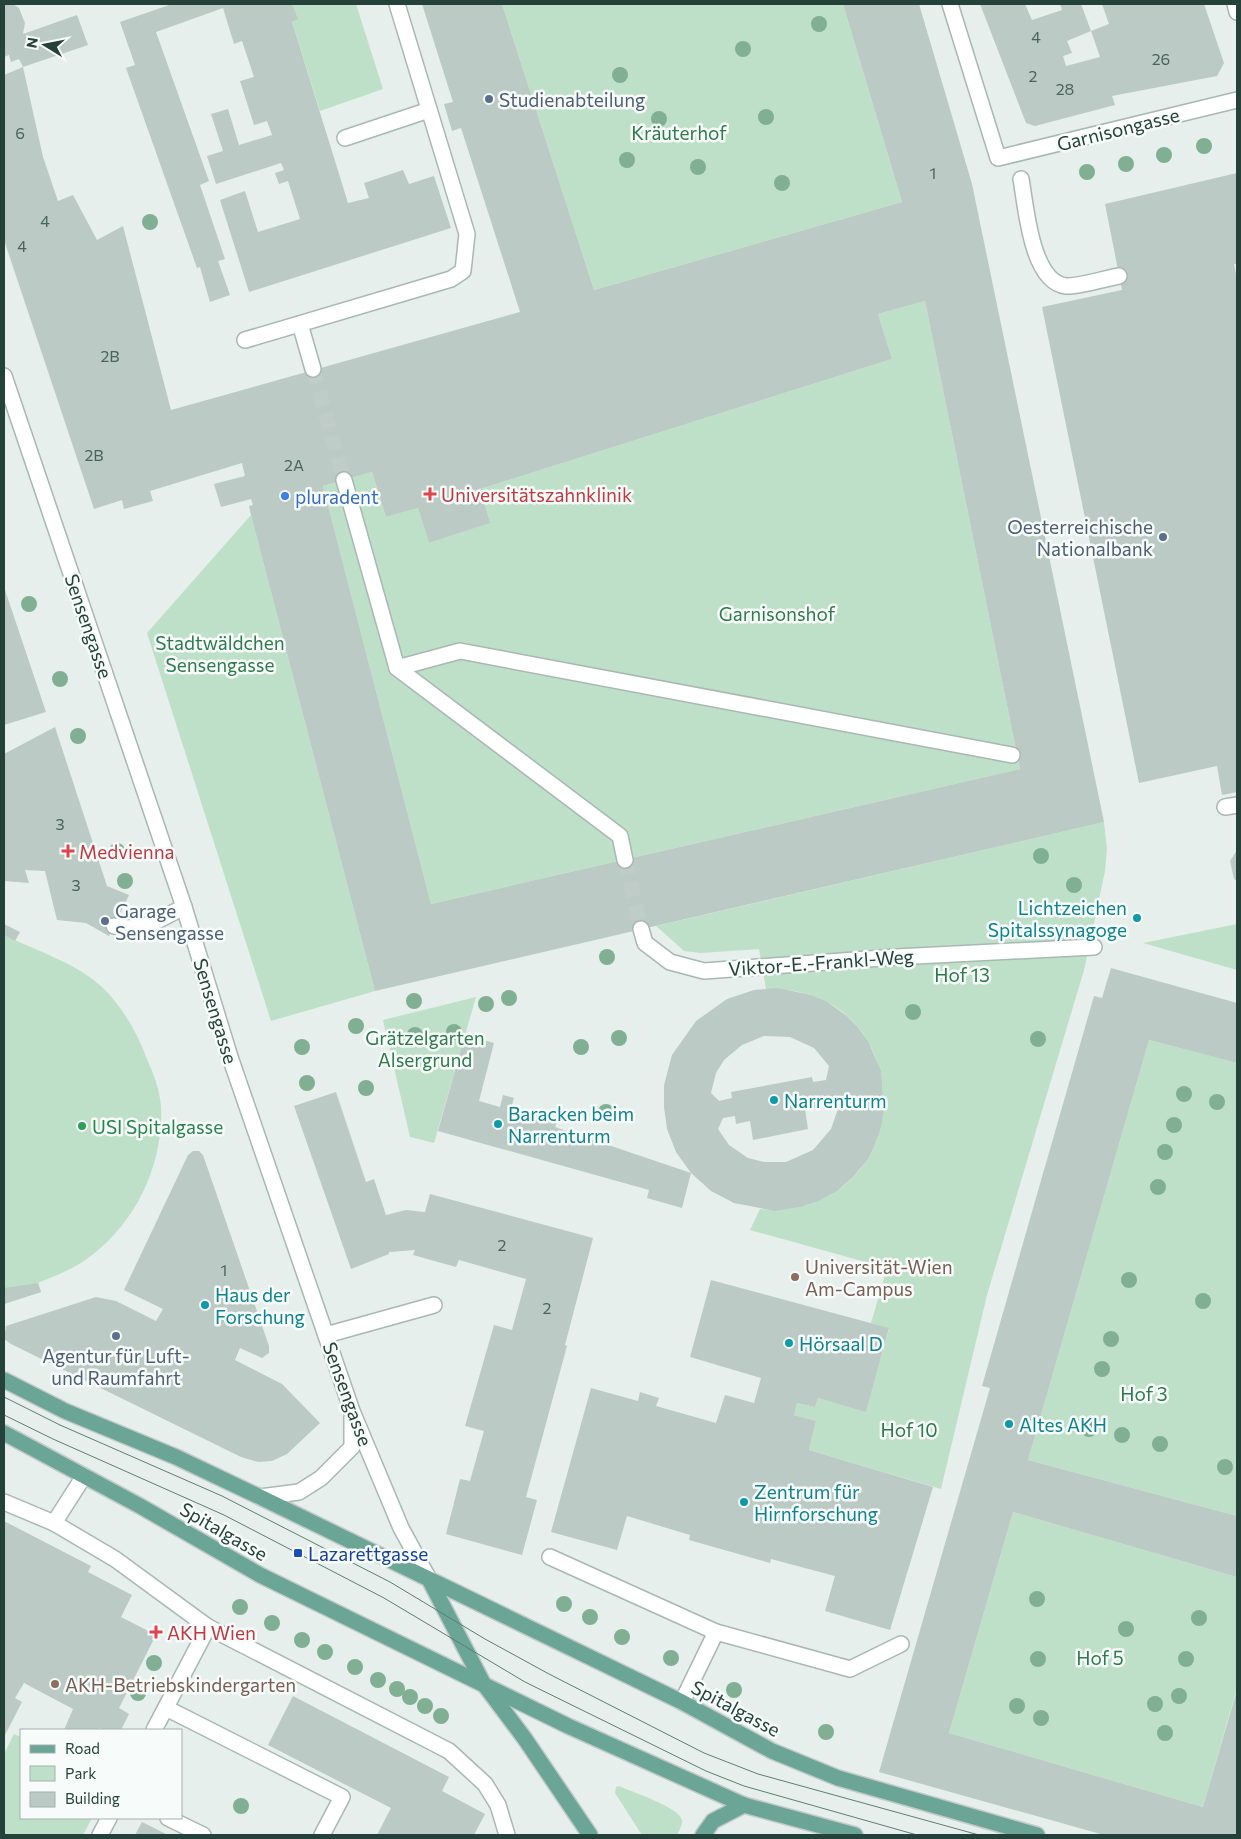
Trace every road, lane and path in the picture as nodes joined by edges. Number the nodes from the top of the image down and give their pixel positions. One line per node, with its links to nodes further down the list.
1 (397, 4): 6 (street)
2 (950, 4): 5 (street, Garnisongasse)
3 (1235, 4): 4 (street)
4 (1237, 12)
5 (1237, 100)
6 (429, 110): 7 (street); 10 (street)
7 (345, 138)
8 (1021, 179): 9 (street)
9 (1119, 276)
10 (300, 324): 11 (street); 12 (street)
11 (245, 340)
12 (313, 370)
13 (4, 376): 18 (street, Sensengasse)
14 (344, 480): 15 (street)
15 (397, 668): 16 (street); 17 (street)
16 (1012, 755)
17 (625, 860)
18 (184, 907): 19 (street); 23 (street, Sensengasse)
19 (114, 926)
20 (643, 936): 21 (street, Viktor-E.-Frankl-Weg)
21 (1094, 947)
22 (434, 1305): 23 (street)
23 (326, 1335): 25 (street, Sensengasse)
24 (4, 1380): 28 (main road, Spitalgasse)
25 (352, 1411): 28 (street); 32 (street, Sensengasse)
26 (4, 1433): 27 (main road, Spitalgasse)
27 (84, 1476): 30 (street); 36 (main road, Spitalgasse)
28 (260, 1497): 32 (main road, Spitalgasse)
29 (4, 1502): 30 (street)
30 (54, 1524): 33 (street)
31 (550, 1557): 34 (street)
32 (430, 1581): 36 (main road); 37 (main road, Spitalgasse)
33 (208, 1627): 38 (street); 46 (street)
34 (716, 1632): 35 (street); 37 (street)
35 (901, 1644)
36 (483, 1682): 40 (main road, Spitalgasse); 47 (main road)
37 (682, 1702): 50 (main road, Spitalgasse)
38 (166, 1708): 39 (street); 45 (street)
39 (155, 1729)
40 (744, 1805): 48 (main road); 49 (main road, Spitalgasse)
41 (108, 1819): 43 (street)
42 (170, 1819): 44 (street)
43 (100, 1835)
44 (203, 1835)
45 (322, 1835)
46 (506, 1835)
47 (590, 1835)
48 (703, 1835)
49 (855, 1835)
50 (1037, 1835)

